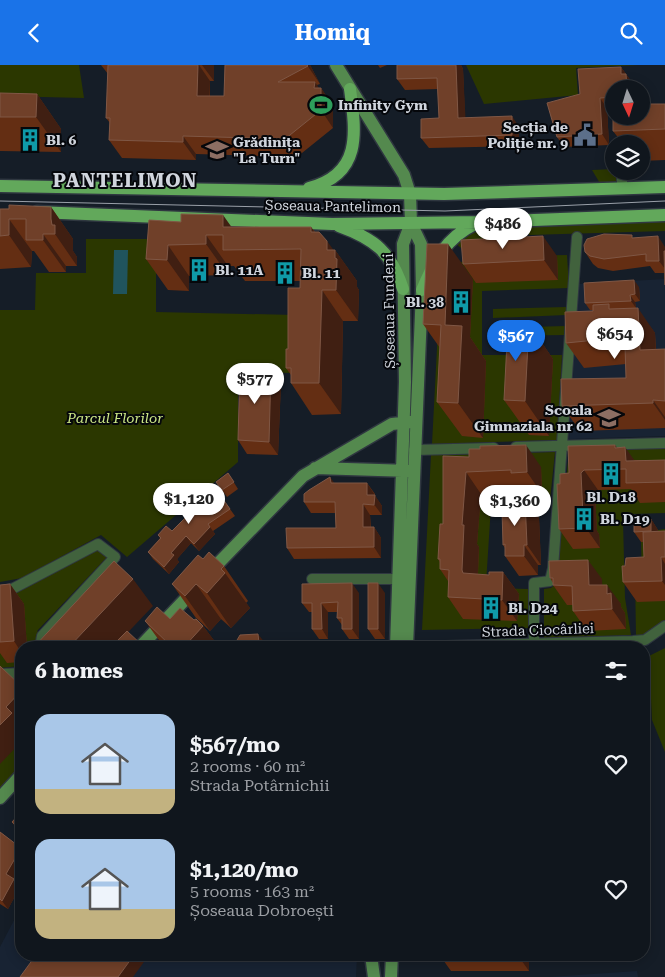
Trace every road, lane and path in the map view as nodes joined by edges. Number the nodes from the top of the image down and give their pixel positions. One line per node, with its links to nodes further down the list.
1 (336, 65): 2 (main road)
2 (350, 89): 7 (main road); 8 (main road)
3 (622, 180): 6 (street)
4 (0, 186): 7 (main road, Șoseaua Pantelimon)
5 (665, 187): 6 (main road, Șoseaua Pantelimon)
6 (622, 188): 8 (main road, Șoseaua Pantelimon)
7 (297, 191): 8 (main road, Șoseaua Pantelimon)
8 (410, 194): 13 (main road)
9 (20, 212): 12 (main road, Șoseaua Pantelimon)
10 (665, 215): 11 (main road, Șoseaua Pantelimon)
11 (480, 222): 13 (main road, Șoseaua Pantelimon); 16 (main road)
12 (332, 223): 13 (main road, Șoseaua Pantelimon); 15 (main road)
13 (411, 223): 15 (main road, Șoseaua Fundeni); 16 (main road, Șoseaua Fundeni)
14 (577, 237): 19 (street)
15 (403, 289): 17 (main road, Șoseaua Fundeni)
16 (422, 290): 17 (main road, Șoseaua Fundeni)
17 (409, 422): 20 (main road, Șoseaua Fundeni); 21 (main road); 22 (main road, Șoseaua Fundeni)
18 (665, 443): 19 (street)
19 (562, 446): 20 (street); 31 (street)
20 (414, 450): 22 (main road, Șoseaua Fundeni)
21 (316, 468): 22 (main road); 28 (main road)
22 (407, 471): 24 (main road, Șoseaua Fundeni); 29 (main road, Șoseaua Fundeni)
23 (312, 579): 24 (street)
24 (399, 579): 30 (main road, Șoseaua Fundeni)
25 (0, 592): 27 (street)
26 (665, 626): 32 (street, Strada Ciocârliei)
27 (41, 641)
28 (146, 641)
29 (402, 641)
30 (402, 641)
31 (534, 641)
32 (617, 641)
33 (15, 673): 34 (street)
34 (0, 674)
35 (15, 782): 36 (main road)
36 (0, 798)
37 (372, 961): 39 (main road)
38 (392, 961): 40 (main road)
39 (374, 977)
40 (391, 977)

